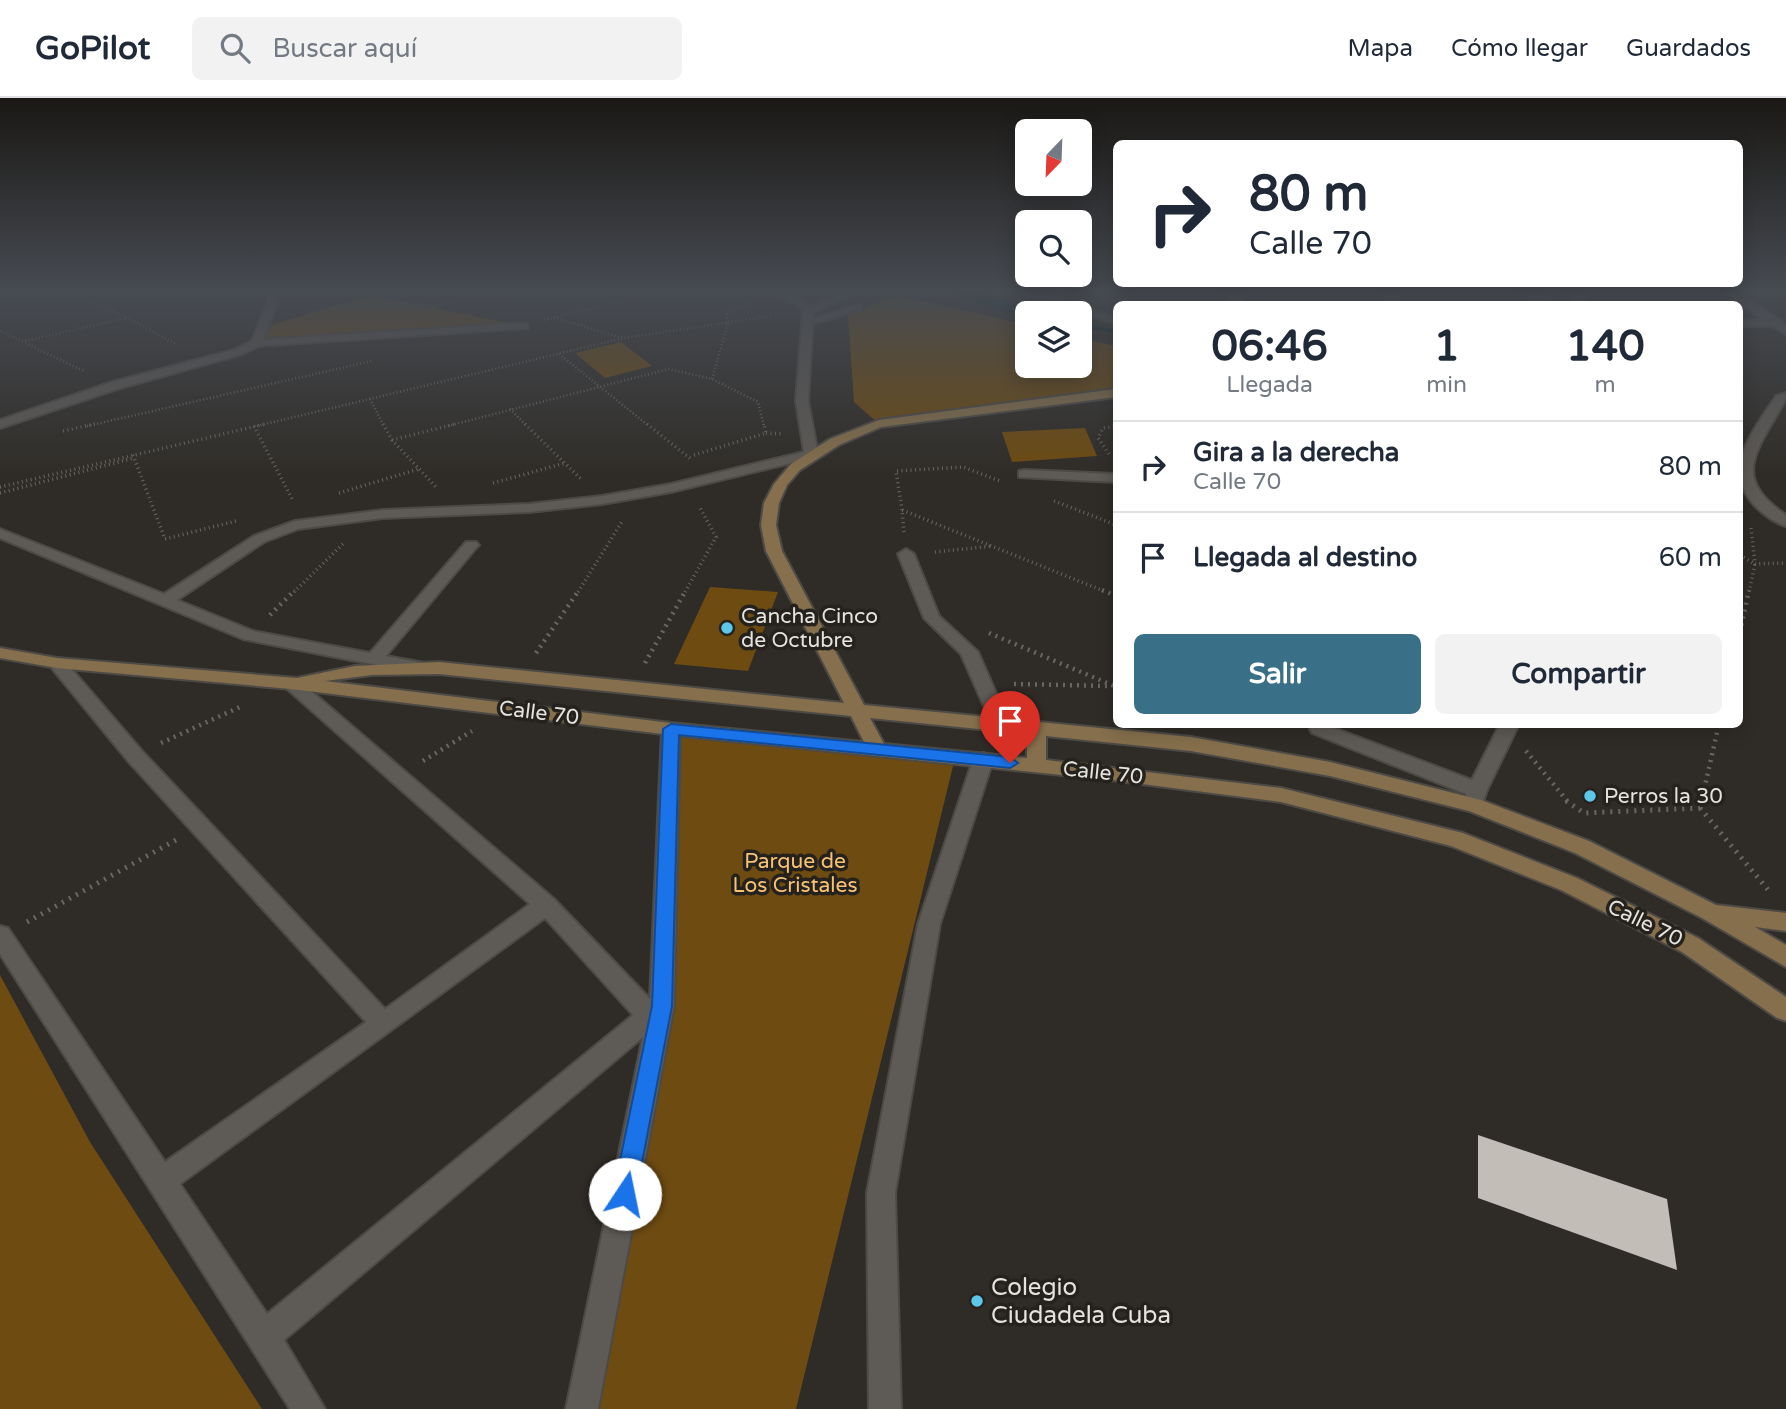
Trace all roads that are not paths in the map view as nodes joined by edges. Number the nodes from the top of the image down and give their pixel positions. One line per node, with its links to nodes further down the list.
1 (231, 354): 5 (street)
2 (804, 354): 6 (street)
3 (1113, 393): 6 (main road)
4 (1786, 397): 10 (street)
5 (0, 424)
6 (811, 454): 14 (street); 20 (main road)
7 (1024, 474): 8 (street)
8 (1113, 478)
9 (1750, 510): 10 (street)
10 (1784, 520)
11 (0, 533): 14 (street)
12 (471, 545): 16 (street)
13 (906, 554): 21 (street)
14 (163, 602): 16 (street)
15 (0, 653): 17 (main road, Calle 70)
16 (375, 658): 18 (street)
17 (57, 663): 19 (main road, Calle 70); 37 (street)
18 (418, 667): 19 (main road, Calle 70); 20 (main road, Calle 70)
19 (291, 683): 23 (main road, Calle 70); 30 (street)
20 (857, 710): 21 (main road, Calle 70); 26 (main road)
21 (1001, 725): 24 (main road, Calle 70)
22 (1508, 728): 29 (street)
23 (671, 729): 26 (main road, Calle 70); 36 (street)
24 (1037, 729): 28 (main road); 29 (main road, Calle 70)
25 (1319, 729): 29 (street)
26 (878, 750): 27 (main road, Calle 70)
27 (983, 760): 28 (main road, Calle 70); 42 (street)
28 (1036, 765): 35 (main road, Calle 70)
29 (1476, 797): 31 (main road, Calle 70)
30 (546, 905): 36 (street); 37 (street)
31 (1710, 912): 32 (main road); 34 (main road, Calle 70)
32 (1782, 912)
33 (0, 936): 38 (street)
34 (1786, 957)
35 (1786, 1010)
36 (656, 1011): 39 (street); 41 (street)
37 (383, 1024): 38 (street)
38 (161, 1181): 39 (street)
39 (264, 1337): 40 (street)
40 (309, 1409)
41 (582, 1409)
42 (885, 1409)

